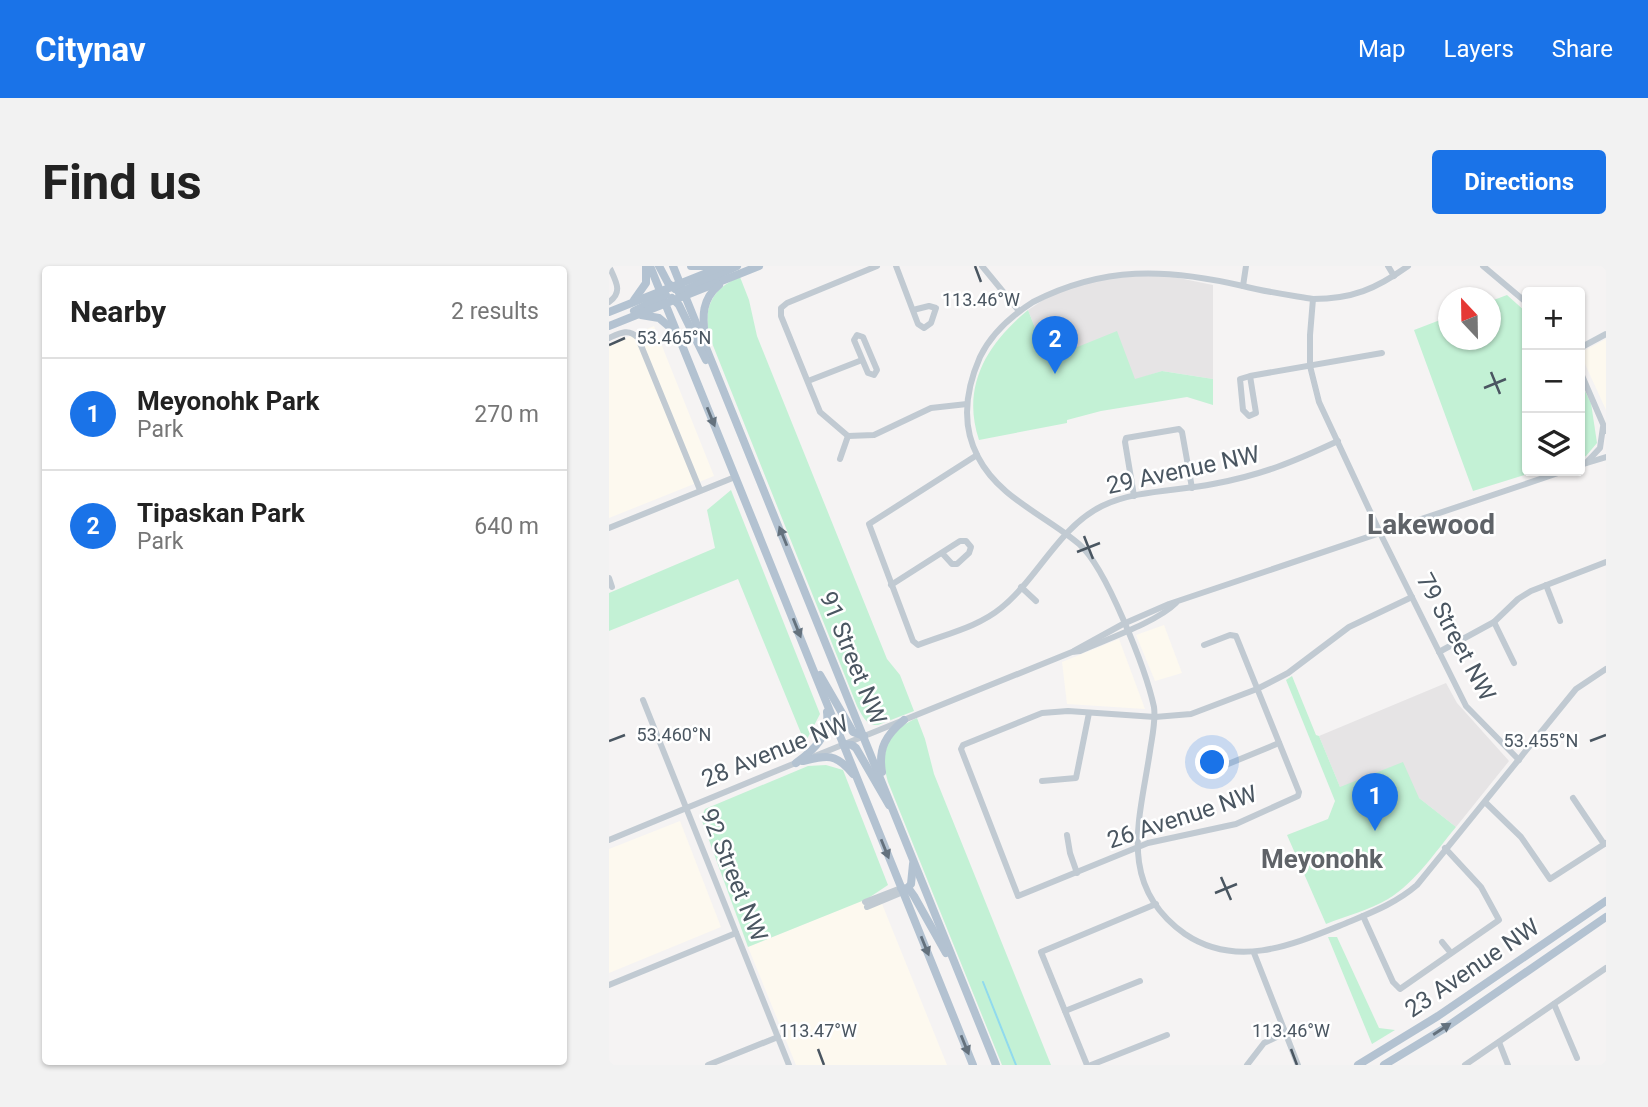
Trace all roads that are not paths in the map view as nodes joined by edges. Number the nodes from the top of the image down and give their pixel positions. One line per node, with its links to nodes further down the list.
1 (609, 266): 24 (street)
2 (648, 266): 21 (main road, 91 Street NW); 25 (main road)
3 (659, 266): 21 (main road)
4 (673, 266): 21 (main road, 91 Street NW)
5 (691, 266): 6 (main road)
6 (715, 266)
7 (724, 266): 21 (main road)
8 (737, 266): 21 (main road)
9 (759, 266): 18 (main road)
10 (877, 266): 40 (street)
11 (896, 266): 26 (street)
12 (982, 266): 27 (street)
13 (1246, 266): 20 (street)
14 (1388, 266): 19 (street)
15 (1408, 266): 19 (street)
16 (1483, 266): 23 (street)
17 (1180, 269): 20 (street); 27 (street)
18 (734, 276): 21 (main road); 34 (main road)
19 (1394, 276): 22 (street)
20 (1243, 286): 22 (street)
21 (673, 294): 25 (main road); 29 (main road); 30 (main road); 34 (main road, 91 Street NW); 36 (main road, 91 Street NW); 43 (main road)
22 (1313, 299): 38 (street, 79 Street NW)
23 (1522, 299)
24 (609, 302)
25 (629, 304): 28 (main road)
26 (913, 310)
27 (1019, 311): 42 (street)
28 (609, 312)
29 (638, 314): 30 (main road); 36 (main road)
30 (609, 325)
31 (1606, 334): 33 (street)
32 (609, 338): 55 (street)
33 (1585, 345)
34 (707, 350): 43 (main road, 91 Street NW)
35 (1382, 353): 38 (street)
36 (685, 354): 53 (main road, 91 Street NW, one-way to 53)
37 (862, 360): 37 (street); 40 (street)
38 (1310, 366): 39 (street); 46 (street, 79 Street NW)
39 (1250, 376): 39 (street)
40 (808, 381): 45 (street)
41 (1585, 382): 44 (street)
42 (967, 404): 45 (street); 47 (street)
43 (738, 427): 83 (main road, 91 Street NW, one-way to 43)
44 (1605, 428): 50 (street)
45 (848, 436): 49 (street)
46 (1338, 441): 54 (street, 29 Avenue NW); 58 (street, 79 Street NW)
47 (977, 455): 59 (street); 63 (street)
48 (1606, 457): 51 (street)
49 (840, 459)
50 (1585, 462)
51 (1585, 463)
52 (1549, 476): 58 (street, 28 Avenue NW)
53 (735, 477): 55 (street); 74 (main road, 91 Street NW, one-way to 74)
54 (1192, 488): 56 (street, 29 Avenue NW); 56 (street)
55 (700, 491): 57 (street)
56 (1133, 496): 59 (street, 29 Avenue NW)
57 (609, 528)
58 (1380, 531): 67 (street, 79 Street NW); 71 (street, 28 Avenue NW)
59 (1067, 534): 66 (street, 29 Avenue NW); 71 (street)
60 (942, 553): 60 (street); 63 (street)
61 (1605, 562): 64 (street)
62 (609, 578): 65 (street)
63 (891, 585): 66 (street, 29 Avenue NW)
64 (1546, 585): 69 (street); 70 (street)
65 (612, 587)
66 (1021, 587): 68 (street)
67 (1412, 597): 73 (street, 79 Street NW); 77 (street)
68 (1037, 601)
69 (1560, 621)
70 (1494, 622): 73 (street); 75 (street)
71 (1125, 627): 81 (street); 82 (street, 28 Avenue NW)
72 (1204, 645): 77 (street)
73 (1439, 652): 86 (street, 79 Street NW)
74 (810, 662): 78 (main road, 91 Street NW); 83 (main road)
75 (1514, 663)
76 (1606, 669): 86 (street)
77 (1257, 689): 81 (street); 84 (street)
78 (825, 699): 85 (main road, 91 Street NW); 87 (main road)
79 (643, 700): 94 (street, 92 Street NW)
80 (1089, 713): 81 (street); 90 (street); 102 (street, 26 Avenue NW)
81 (1155, 717): 100 (street)
82 (904, 720): 83 (street, 28 Avenue NW); 91 (main road)
83 (864, 736): 85 (street, 28 Avenue NW); 91 (main road, 91 Street NW)
84 (1279, 743): 88 (street); 100 (street, 26 Avenue NW)
85 (843, 744): 87 (street, 28 Avenue NW); 89 (main road, 91 Street NW); 95 (main road)
86 (1518, 760): 93 (street)
87 (796, 763): 89 (main road); 94 (street, 28 Avenue NW)
88 (1216, 769)
89 (858, 781): 103 (main road, 91 Street NW, one-way to 103)
90 (1042, 781)
91 (887, 792): 95 (main road, 91 Street NW)
92 (1573, 797): 99 (street)
93 (1485, 802): 99 (street); 101 (street)
94 (686, 808): 97 (street, 28 Avenue NW); 109 (street, 92 Street NW)
95 (898, 820): 98 (main road, 91 Street NW)
96 (1067, 835): 102 (street)
97 (609, 840)
98 (907, 840): 103 (main road); 116 (main road, 91 Street NW)
99 (1605, 844)
100 (1137, 848): 102 (street, 26 Avenue NW); 105 (street)
101 (1445, 848): 107 (street); 112 (street)
102 (1077, 873)
103 (904, 890): 106 (street); 116 (main road); 127 (main road, 91 Street NW, one-way to 127)
104 (1606, 901): 132 (main road, 23 Avenue NW)
105 (1156, 904): 111 (street); 118 (street)
106 (866, 905)
107 (1363, 916): 111 (street); 112 (street)
108 (1606, 916): 133 (main road, 23 Avenue NW, one-way to 108)
109 (736, 933): 115 (street); 121 (street, 92 Street NW)
110 (1442, 942): 112 (street)
111 (1254, 953): 119 (street)
112 (1451, 953)
113 (1606, 968): 117 (street)
114 (1140, 981): 118 (street)
115 (609, 985)
116 (964, 987): 128 (main road, 91 Street NW)
117 (1554, 1004): 122 (street); 123 (street)
118 (1065, 1011): 129 (street)
119 (1285, 1033): 124 (street); 131 (street)
120 (1167, 1035): 129 (street)
121 (778, 1037): 125 (street); 126 (street, 92 Street NW)
122 (1499, 1042): 134 (street); 135 (street)
123 (1577, 1058)
124 (1252, 1061): 130 (street)
125 (708, 1065)
126 (789, 1065)
127 (973, 1065)
128 (996, 1065)
129 (1089, 1065)
130 (1247, 1065)
131 (1298, 1065)
132 (1358, 1065)
133 (1384, 1065)
134 (1465, 1065)
135 (1508, 1065)

